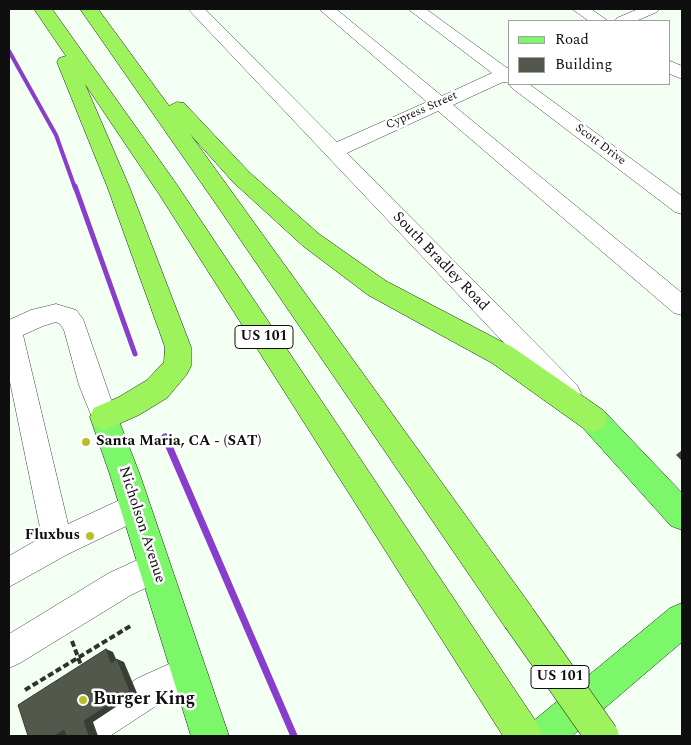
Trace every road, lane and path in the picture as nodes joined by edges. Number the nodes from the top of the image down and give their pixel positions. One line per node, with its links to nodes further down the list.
1 (196, 9): 16 (street, South Bradley Road)
2 (327, 9): 15 (street)
3 (416, 9): 12 (street, Scott Drive)
4 (580, 9): 8 (street)
5 (651, 9): 9 (street)
6 (48, 16): 21 (highway); 37 (highway, US 101)
7 (95, 18): 22 (highway); 39 (highway, US 101, bridge)
8 (598, 20)
9 (625, 20)
10 (671, 67): 11 (street)
11 (682, 74)
12 (508, 75)
13 (508, 78): 15 (street, Cypress Street)
14 (522, 85): 17 (street, Scott Drive)
15 (441, 103): 16 (street, Cypress Street); 18 (street)
16 (334, 151): 22 (street, South Bradley Road)
17 (682, 207)
18 (682, 306)
19 (9, 330): 20 (street); 21 (street, Nicholson Avenue)
20 (14, 368): 25 (street)
21 (104, 417): 23 (main road, Nicholson Avenue)
22 (593, 419): 24 (main road, South Bradley Road)
23 (135, 507): 25 (street); 26 (main road, Nicholson Avenue)
24 (682, 515)
25 (58, 544): 27 (street)
26 (155, 567): 30 (street); 33 (main road, Nicholson Avenue)
27 (9, 572)
28 (682, 620): 38 (main road)
29 (132, 625): 31 (path)
30 (9, 652)
31 (78, 658): 32 (path); 34 (path)
32 (83, 671)
33 (189, 671): 35 (street); 36 (main road, Nicholson Avenue)
34 (26, 690)
35 (95, 726)
36 (210, 736)
37 (524, 736)
38 (544, 736)
39 (602, 736)

